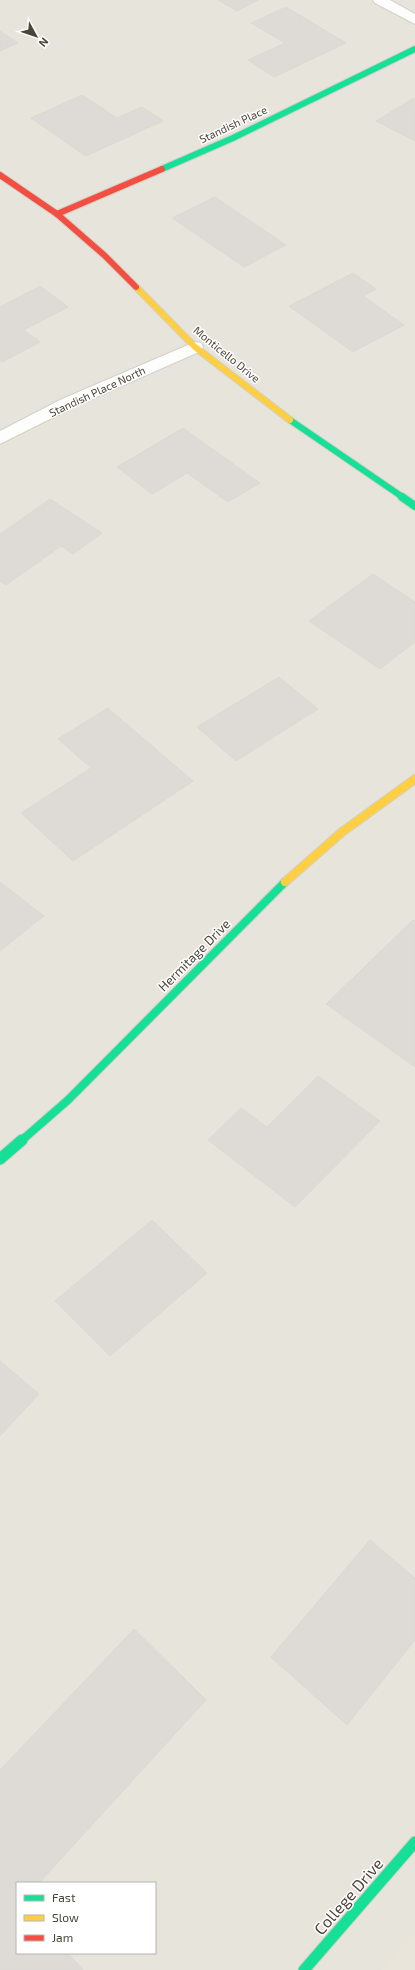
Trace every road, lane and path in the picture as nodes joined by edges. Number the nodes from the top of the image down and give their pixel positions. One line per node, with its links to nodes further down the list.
1 (380, 0): 2 (street)
2 (415, 20)
3 (415, 49): 5 (street, Standish Place)
4 (0, 175): 5 (street, Monticello Drive)
5 (57, 214): 6 (street, Monticello Drive)
6 (195, 347): 7 (street, Standish Place North); 8 (street, Monticello Drive)
7 (0, 438)
8 (415, 506)
9 (415, 779): 10 (street, Hermitage Drive)
10 (0, 1160)
11 (415, 1842): 12 (street, College Drive)
12 (304, 1970)

